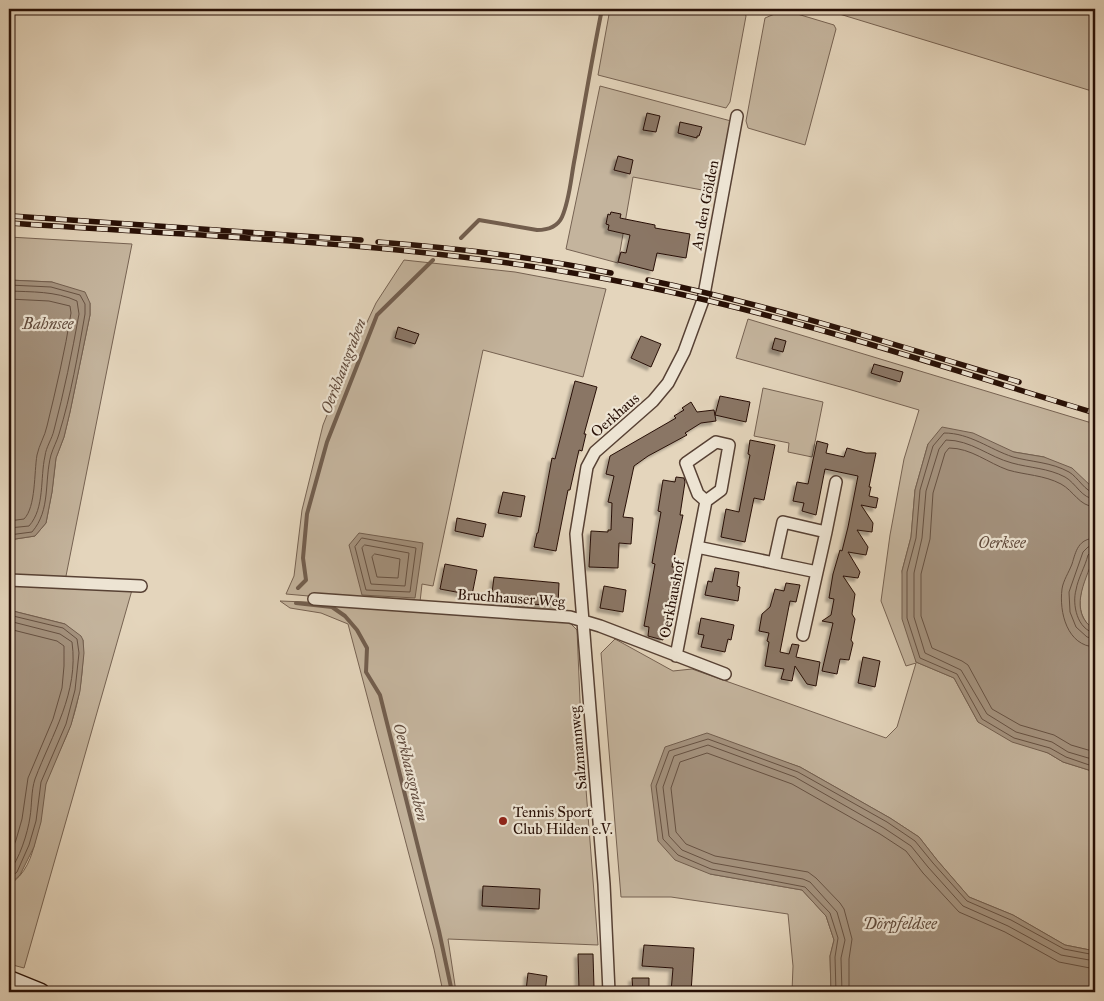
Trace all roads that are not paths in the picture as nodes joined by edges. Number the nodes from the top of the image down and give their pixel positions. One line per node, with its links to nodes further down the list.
1 (738, 116): 2 (street, An den Gölden)
2 (703, 300): 12 (street, Oerkhaus)
3 (836, 482): 5 (street)
4 (706, 501): 4 (street); 6 (street, Oerkhaushof)
5 (826, 532): 7 (street); 8 (street)
6 (698, 547): 7 (street, Oerkhaushof); 14 (street, Oerkhaushof)
7 (774, 563): 8 (street, Oerkhaushof)
8 (817, 572): 13 (street)
9 (9, 580): 10 (street)
10 (141, 586)
11 (314, 599): 12 (street, Bruchhauser Weg)
12 (582, 621): 14 (street, Bruchhauser Weg); 18 (street, Salzmannweg)
13 (803, 635)
14 (676, 656): 15 (street, Bruchhauser Weg)
15 (726, 674)
16 (9, 979): 17 (main road)
17 (41, 992)
18 (609, 992)

